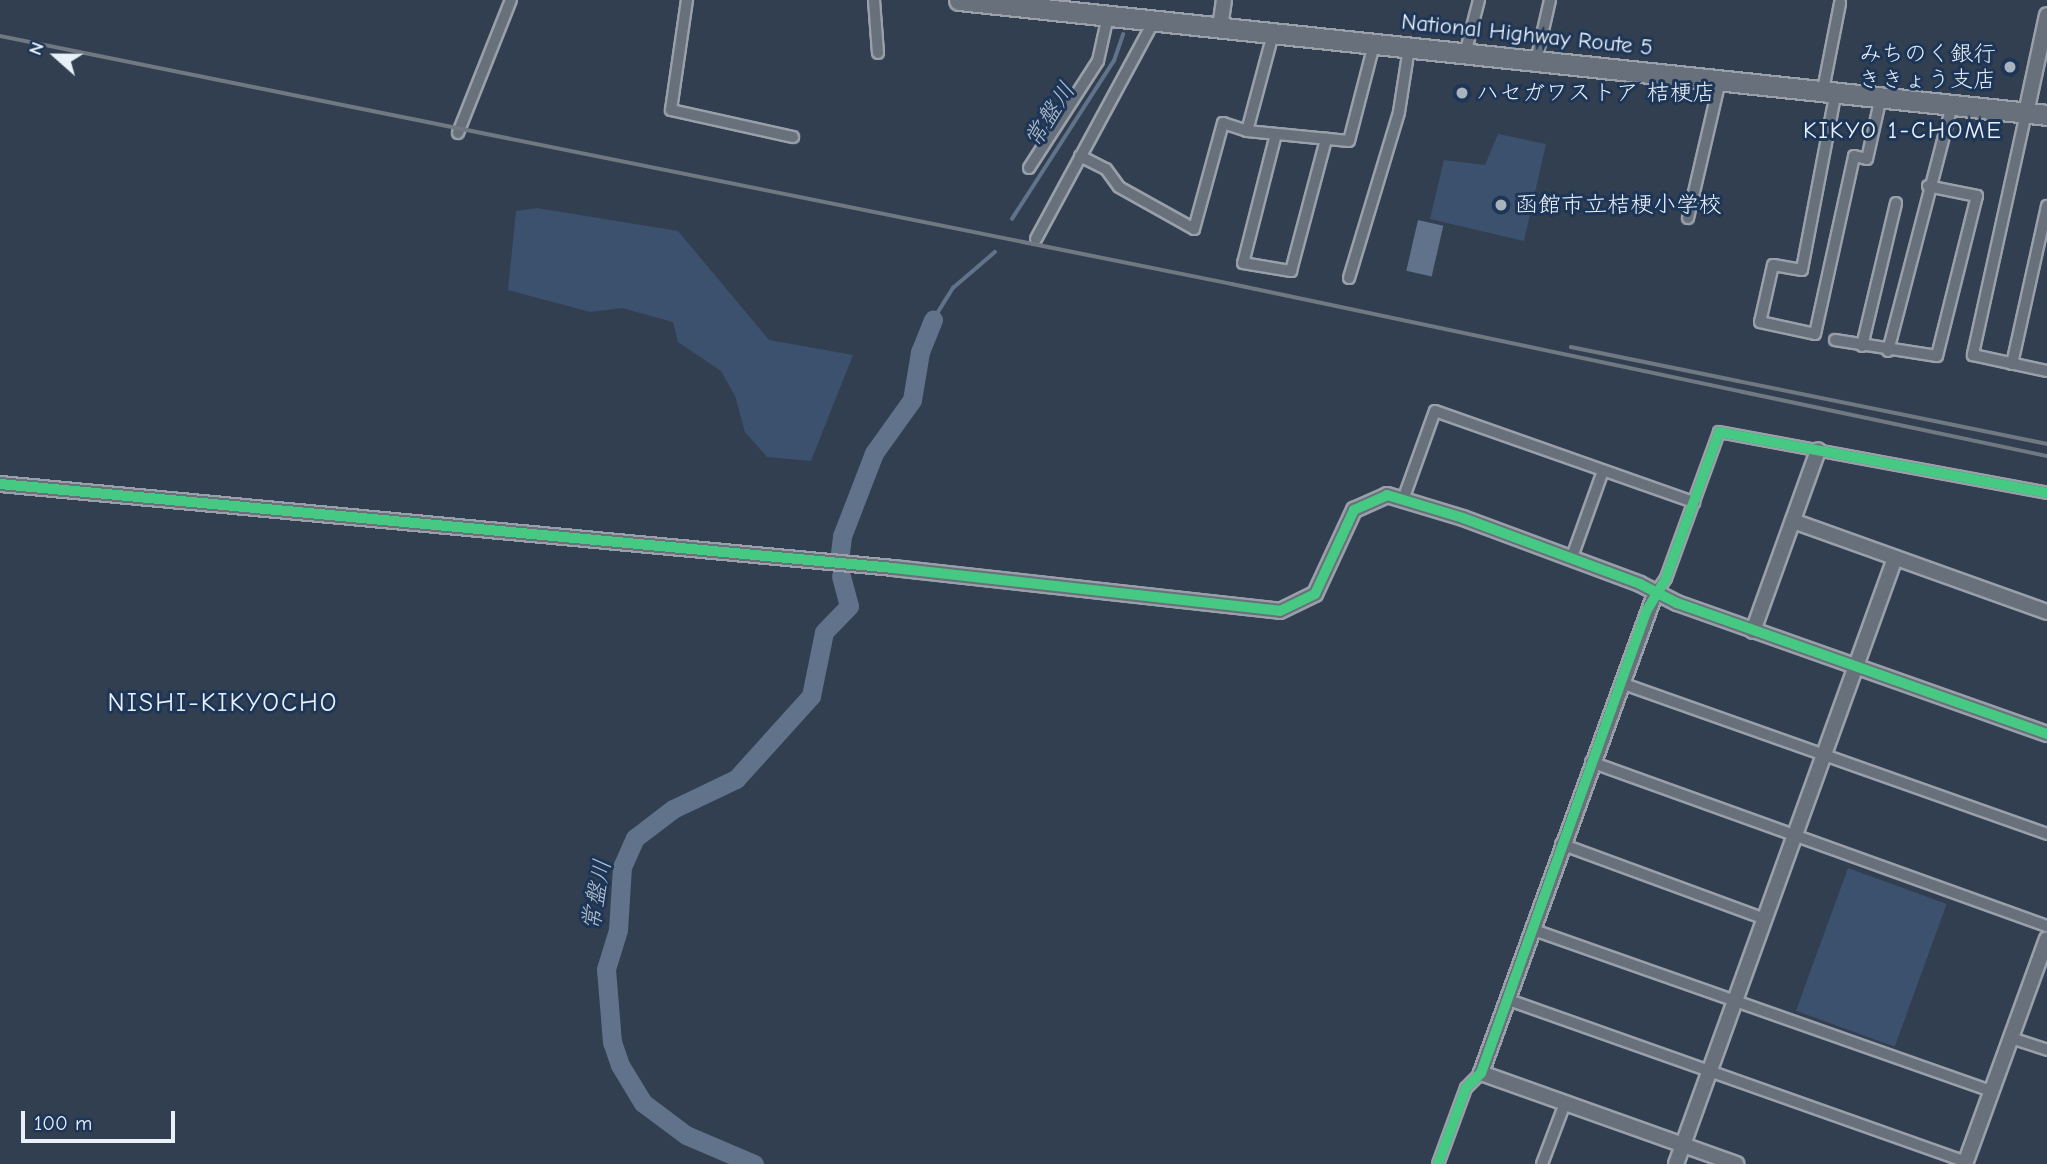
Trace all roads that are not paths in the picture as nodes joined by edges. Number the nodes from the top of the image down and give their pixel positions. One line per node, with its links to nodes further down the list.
1 (511, 0): 26 (street)
2 (687, 0): 28 (street)
3 (874, 0): 16 (street)
4 (959, 0): 10 (highway, National Highway Route 5)
5 (1224, 0): 12 (street)
6 (1479, 0): 17 (street)
7 (1549, 0): 18 (street)
8 (1840, 3): 20 (street)
9 (2047, 15): 23 (street)
10 (1108, 16): 11 (highway, National Highway Route 5); 31 (street)
11 (1154, 21): 12 (highway, National Highway Route 5); 30 (street)
12 (1220, 28): 13 (highway, National Highway Route 5)
13 (1273, 34): 14 (highway, National Highway Route 5); 25 (street)
14 (1374, 44): 15 (highway, National Highway Route 5); 29 (street)
15 (1409, 48): 17 (highway, National Highway Route 5); 37 (street)
16 (878, 53)
17 (1465, 54): 18 (highway, National Highway Route 5)
18 (1536, 61): 19 (highway, National Highway Route 5)
19 (1720, 79): 20 (highway, National Highway Route 5); 35 (street)
20 (1830, 90): 21 (highway, National Highway Route 5); 21 (street)
21 (1881, 97): 22 (highway, National Highway Route 5)
22 (1952, 105): 23 (highway, National Highway Route 5); 32 (street)
23 (2026, 113): 24 (highway, National Highway Route 5); 41 (street)
24 (2047, 115)
25 (1247, 131): 27 (street); 30 (street)
26 (458, 133)
27 (1276, 134): 29 (street); 29 (street)
28 (793, 137)
29 (1326, 139)
30 (1080, 156): 36 (street)
31 (1029, 168)
32 (1928, 186): 40 (street); 40 (street)
33 (1896, 203): 39 (street)
34 (2047, 206): 41 (street)
35 (1688, 218)
36 (1036, 239)
37 (1349, 278)
38 (1835, 340): 39 (street)
39 (1862, 346): 40 (street)
40 (1888, 351)
41 (2012, 364): 42 (street)
42 (2047, 371)
43 (1818, 450): 46 (street); 48 (street); 49 (street)
44 (1603, 471): 47 (street); 48 (street); 50 (street)
45 (0, 484): 47 (street)
46 (2047, 493)
47 (1404, 497): 50 (street)
48 (1694, 502): 52 (street)
49 (1793, 521): 51 (street); 54 (street)
50 (1572, 557): 52 (street)
51 (1895, 558): 53 (street); 55 (street)
52 (1655, 594): 54 (street); 56 (street)
53 (2047, 612)
54 (1754, 631): 55 (street)
55 (1856, 667): 57 (street); 58 (street)
56 (1621, 682): 58 (street); 59 (street)
57 (2047, 734)
58 (1824, 754): 60 (street); 61 (street)
59 (1591, 762): 61 (street); 62 (street)
60 (2047, 834)
61 (1795, 836): 63 (street); 64 (street)
62 (1561, 845): 63 (street); 65 (street)
63 (1765, 919): 68 (street)
64 (2047, 926)
65 (1531, 929): 67 (street); 68 (street)
66 (2047, 939): 69 (street)
67 (1506, 999): 71 (street); 72 (street)
68 (1735, 1000): 71 (street); 73 (street)
69 (2011, 1038): 70 (street); 73 (street)
70 (2047, 1050)
71 (1710, 1070): 75 (street); 76 (street)
72 (1481, 1073): 74 (street); 77 (street)
73 (1991, 1091): 76 (street)
74 (1565, 1103): 75 (street); 78 (street)
75 (1683, 1145): 79 (street); 80 (street)
76 (1965, 1163)
77 (1438, 1164)
78 (1542, 1164)
79 (1676, 1164)
80 (1736, 1164)

